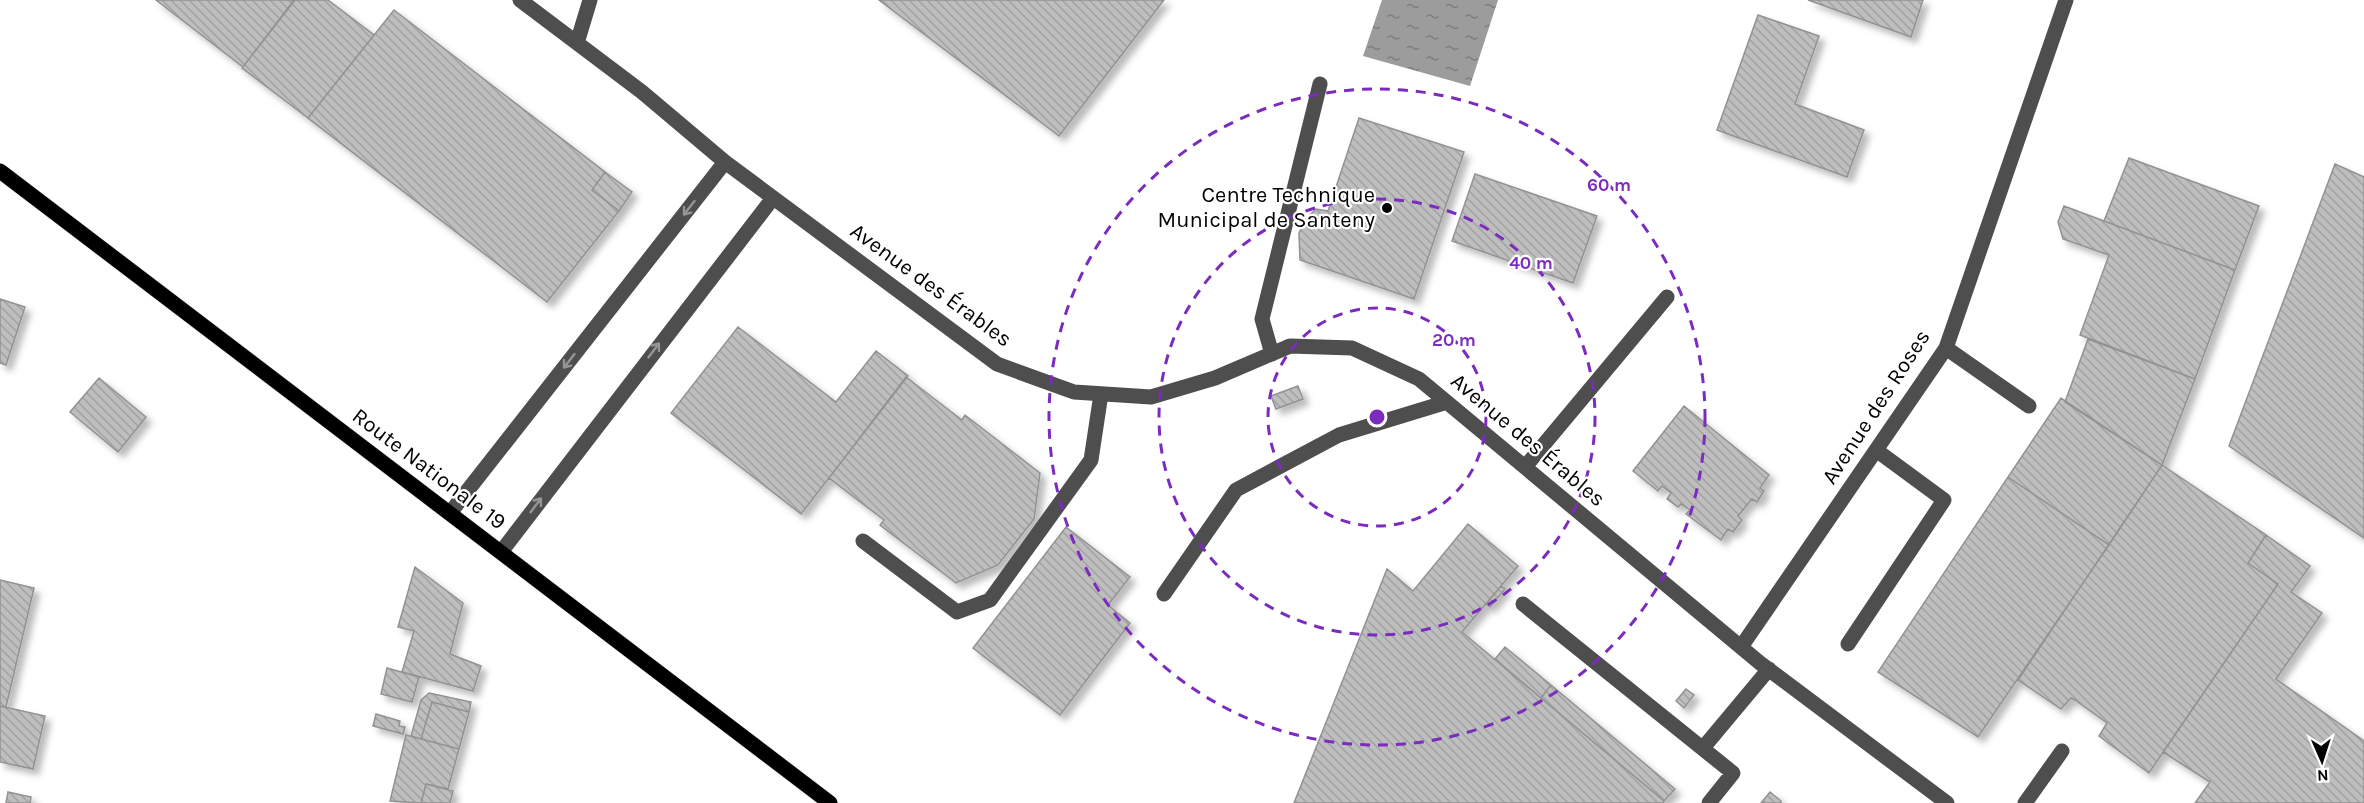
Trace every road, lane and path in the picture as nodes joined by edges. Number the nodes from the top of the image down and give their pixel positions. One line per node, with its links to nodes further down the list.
1 (520, 0): 4 (street, Avenue des Érables)
2 (590, 0): 4 (street)
3 (2066, 0): 10 (street, Avenue des Roses)
4 (577, 43): 6 (street, Avenue des Érables)
5 (1320, 84): 11 (street)
6 (725, 162): 8 (street, Avenue des Érables); 17 (street, one-way to 17)
7 (0, 171): 17 (main road, Route Nationale 19)
8 (773, 198): 12 (street, Avenue des Érables); 19 (street, one-way to 8)
9 (1666, 297): 16 (street)
10 (1946, 348): 14 (street); 15 (street, Avenue des Roses)
11 (1272, 354): 12 (street, Avenue des Érables); 13 (street, Avenue des Érables)
12 (1101, 394): 18 (street)
13 (1447, 402): 16 (street, Avenue des Érables); 20 (street)
14 (2029, 406)
15 (1876, 450): 22 (street); 23 (street, Avenue des Roses)
16 (1525, 467): 23 (street, Avenue des Érables)
17 (450, 513): 19 (main road, Route Nationale 19)
18 (863, 542)
19 (501, 552): 27 (main road, Route Nationale 19)
20 (1164, 594)
21 (1523, 604): 25 (street)
22 (1848, 644)
23 (1741, 648): 24 (street, Avenue des Érables)
24 (1769, 669): 25 (street); 29 (street, Avenue des Érables)
25 (1703, 748): 28 (street)
26 (2062, 751): 30 (street)
27 (830, 803)
28 (1709, 803)
29 (1947, 803)
30 (2025, 803)

